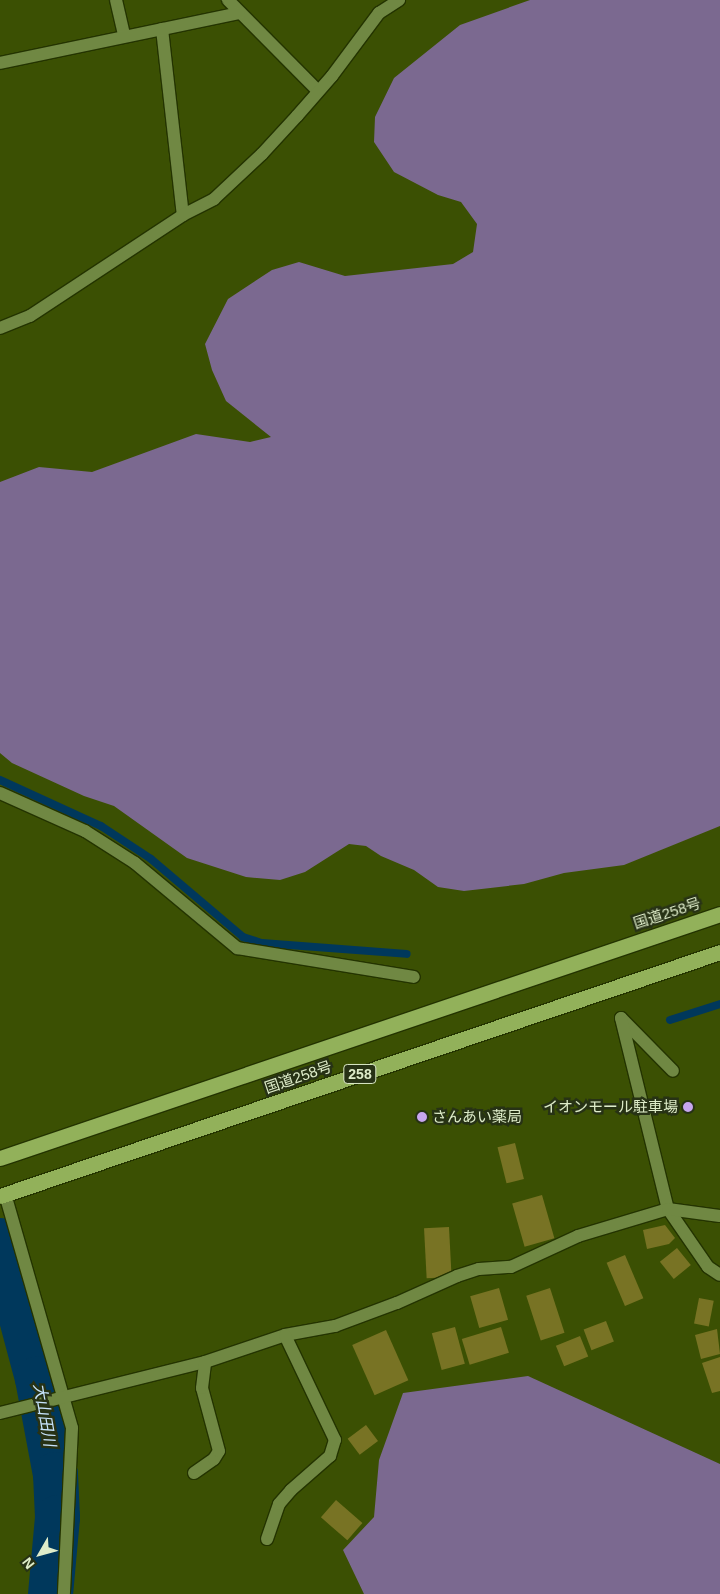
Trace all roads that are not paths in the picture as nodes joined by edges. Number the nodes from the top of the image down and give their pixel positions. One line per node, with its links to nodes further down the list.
1 (116, 0): 6 (street)
2 (228, 0): 4 (street)
3 (399, 0): 8 (street)
4 (239, 13): 5 (street); 8 (street)
5 (162, 29): 6 (street); 9 (street)
6 (124, 35): 7 (street)
7 (0, 63)
8 (317, 90): 9 (street)
9 (183, 214): 10 (street)
10 (0, 328)
11 (0, 793): 16 (street)
12 (720, 905): 14 (highway)
13 (720, 914): 14 (highway, 国道258号 / 258)
14 (661, 934): 18 (highway, 国道258号 / 258)
15 (720, 952): 19 (highway, 国道258号 / 258)
16 (414, 977)
17 (673, 1071): 20 (street)
18 (0, 1158)
19 (2, 1195): 25 (street)
20 (668, 1209): 21 (street); 22 (street); 23 (street)
21 (720, 1216)
22 (720, 1275)
23 (285, 1335): 24 (street); 28 (street)
24 (205, 1362): 25 (street); 27 (street)
25 (64, 1398): 26 (street); 29 (street)
26 (0, 1413)
27 (194, 1473)
28 (267, 1539)
29 (64, 1594)

